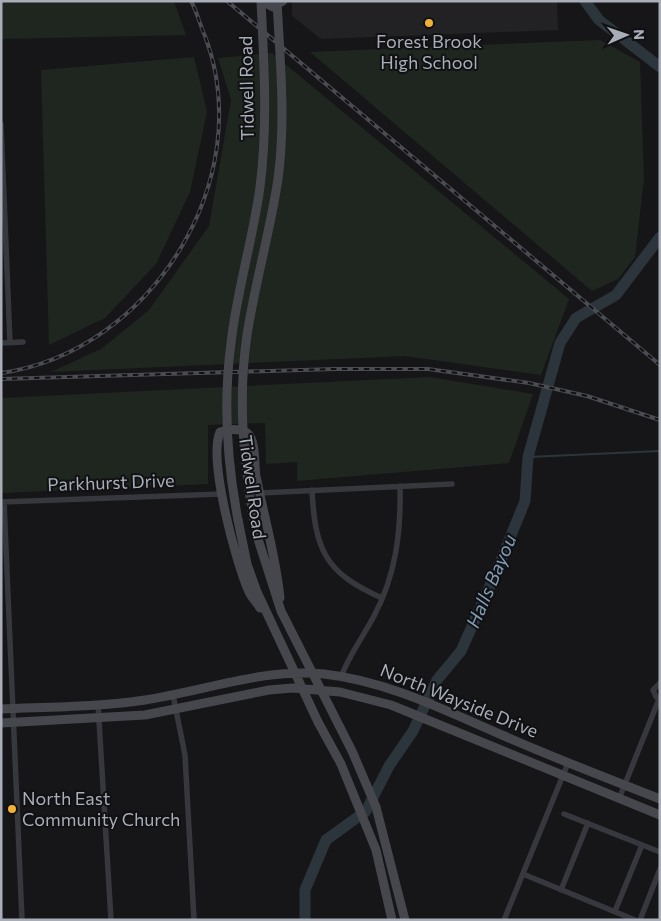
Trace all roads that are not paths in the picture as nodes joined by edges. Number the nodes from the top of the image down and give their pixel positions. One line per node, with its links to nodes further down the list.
1 (261, 1): 3 (main road); 16 (main road, Tidwell Road, bridge)
2 (277, 1): 15 (main road, Tidwell Road, bridge)
3 (283, 1)
4 (1, 124): 7 (street)
5 (23, 342): 7 (street)
6 (1, 343): 7 (street)
7 (10, 343)
8 (452, 484): 9 (street)
9 (400, 486): 10 (street); 14 (street)
10 (312, 490): 11 (street); 14 (street)
11 (260, 493): 12 (main road); 15 (main road)
12 (222, 494): 13 (street, Parkhurst Drive); 16 (main road)
13 (3, 502): 26 (street)
14 (382, 598): 19 (street)
15 (281, 610): 18 (main road, Tidwell Road)
16 (268, 617): 17 (main road, Tidwell Road)
17 (296, 673): 18 (main road, North Wayside Drive); 21 (main road, Tidwell Road); 23 (main road, North Wayside Drive)
18 (313, 674): 19 (main road, North Wayside Drive); 22 (main road, Tidwell Road)
19 (341, 677): 32 (main road, North Wayside Drive)
20 (660, 683): 24 (street)
21 (304, 689): 22 (main road, North Wayside Drive); 28 (main road, North Wayside Drive); 49 (main road, Tidwell Road)
22 (321, 691): 33 (main road, North Wayside Drive); 50 (main road, Tidwell Road)
23 (173, 695): 25 (main road, North Wayside Drive); 28 (street)
24 (659, 699): 34 (street)
25 (98, 704): 26 (main road, North Wayside Drive); 29 (street)
26 (13, 708): 27 (main road, North Wayside Drive); 31 (street)
27 (1, 709)
28 (176, 709): 29 (main road, North Wayside Drive); 48 (street)
29 (99, 718): 31 (main road, North Wayside Drive); 47 (street)
30 (1, 723): 31 (main road, North Wayside Drive)
31 (13, 723): 46 (street)
32 (568, 763): 33 (street); 34 (main road, North Wayside Drive)
33 (563, 776): 35 (main road, North Wayside Drive); 43 (street)
34 (625, 785): 35 (street); 36 (main road, North Wayside Drive)
35 (619, 799): 38 (main road, North Wayside Drive)
36 (660, 799)
37 (564, 814): 39 (street)
38 (660, 815)
39 (588, 823): 40 (street); 44 (street)
40 (642, 845): 41 (street); 45 (street)
41 (660, 852)
42 (660, 869): 53 (street)
43 (523, 874): 44 (street); 51 (street)
44 (561, 890): 45 (street)
45 (615, 911): 52 (street)
46 (22, 920)
47 (111, 920)
48 (194, 920)
49 (392, 920)
50 (406, 920)
51 (504, 920)
52 (636, 920)
53 (640, 920)

